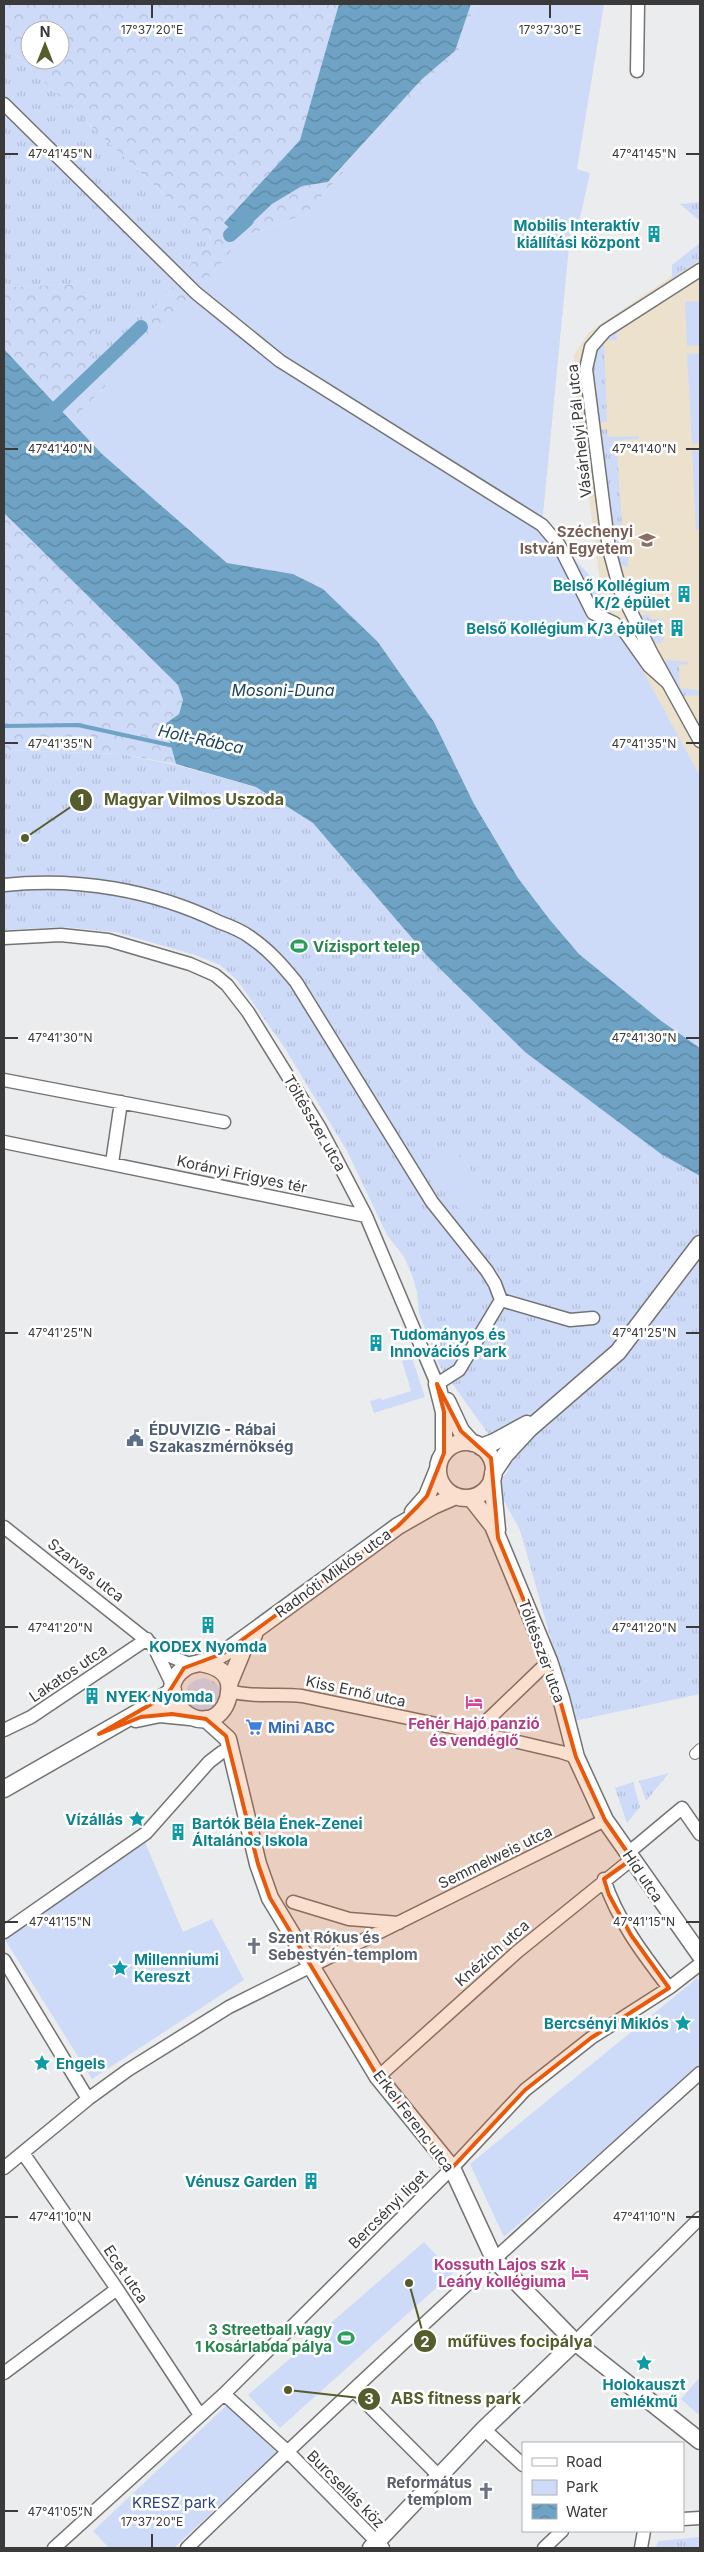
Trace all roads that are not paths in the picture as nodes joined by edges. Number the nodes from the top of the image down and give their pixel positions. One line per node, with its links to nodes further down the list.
1 (638, 4): 2 (street)
2 (637, 71)
3 (4, 104): 5 (street)
4 (700, 270): 5 (street, Vásárhelyi Pál utca)
5 (668, 683): 6 (street, Vásárhelyi Pál utca)
6 (700, 740)
7 (4, 885): 16 (street)
8 (4, 938): 14 (street, Töltésszer utca)
9 (4, 1080): 10 (street)
10 (121, 1102): 11 (street); 13 (street)
11 (224, 1122)
12 (4, 1142): 13 (street, Korányi Frigyes tér)
13 (112, 1163): 14 (street, Korányi Frigyes tér)
14 (366, 1216): 18 (street, Töltésszer utca)
15 (700, 1244): 19 (street)
16 (501, 1300): 17 (street); 18 (street)
17 (593, 1318)
18 (438, 1384): 20 (street); 21 (street)
19 (549, 1411): 20 (street); 23 (street)
20 (476, 1445): 21 (street); 23 (street)
21 (444, 1453): 22 (street)
22 (438, 1469): 24 (street); 25 (street, Radnóti Miklós utca)
23 (493, 1475): 24 (street); 27 (street, Töltésszer utca)
24 (464, 1497): 25 (street, Radnóti Miklós utca); 27 (street, Töltésszer utca)
25 (398, 1526): 28 (street, Radnóti Miklós utca)
26 (4, 1527): 29 (street, Szarvas utca)
27 (498, 1538): 30 (street, Töltésszer utca)
28 (268, 1620): 31 (street, Radnóti Miklós utca); 33 (street, Radnóti Miklós utca)
29 (147, 1640): 31 (street, Szarvas utca); 32 (street, Szarvas utca); 35 (street, Lakatos utca)
30 (549, 1661): 36 (street); 39 (street, Töltésszer utca)
31 (196, 1664): 32 (street); 33 (street)
32 (173, 1688): 34 (street); 37 (street)
33 (229, 1688): 34 (street); 36 (street, Kiss Ernő utca)
34 (198, 1718): 37 (street); 38 (street, Erkel Ferenc utca)
35 (4, 1730)
36 (476, 1732): 39 (street, Kiss Ernő utca)
37 (99, 1734): 40 (street)
38 (232, 1752): 47 (street); 51 (street, Erkel Ferenc utca)
39 (576, 1758): 41 (street, Töltésszer utca)
40 (4, 1789)
41 (605, 1820): 43 (street, Híd utca); 46 (street, Semmelweis utca)
42 (700, 1834): 43 (street, Knézich utca)
43 (630, 1856): 44 (street, Knézich utca); 48 (street, Híd utca)
44 (604, 1879): 52 (street); 54 (street, Knézich utca)
45 (293, 1902): 46 (street, Semmelweis utca)
46 (399, 1922): 51 (street, Semmelweis utca)
47 (4, 1932)
48 (700, 1955)
49 (4, 1960): 55 (street)
50 (700, 1964): 52 (street, Bercsényi liget)
51 (312, 1966): 54 (street, Erkel Ferenc utca); 55 (street, Semmelweis utca)
52 (669, 1988): 58 (street, Bercsényi liget)
53 (700, 2073): 60 (street)
54 (378, 2077): 58 (street, Erkel Ferenc utca)
55 (88, 2099): 56 (street, Semmelweis utca)
56 (23, 2153): 57 (street, Semmelweis utca); 61 (street, Ecet utca)
57 (4, 2168)
58 (452, 2168): 60 (street, Erkel Ferenc utca); 65 (street, Bercsényi liget)
59 (700, 2218): 62 (street)
60 (494, 2259): 62 (street, Erkel Ferenc utca); 64 (street)
61 (117, 2289): 63 (street); 66 (street, Ecet utca)
62 (575, 2342): 67 (street); 68 (street, Erkel Ferenc utca)
63 (4, 2373)
64 (353, 2390): 69 (street); 71 (street)
65 (224, 2394): 66 (street, Bercsényi liget); 69 (street)
66 (200, 2415): 74 (street, Bercsényi liget)
67 (484, 2429): 70 (street); 71 (street)
68 (700, 2441)
69 (287, 2451): 75 (street, Burcsellás köz); 77 (street)
70 (522, 2464)
71 (439, 2476): 75 (street)
72 (561, 2532): 78 (street)
73 (644, 2532): 79 (street)
74 (68, 2544): 76 (street, Bercsényi liget)
75 (377, 2546)
76 (54, 2548)
77 (187, 2548)
78 (544, 2548)
79 (642, 2548)

